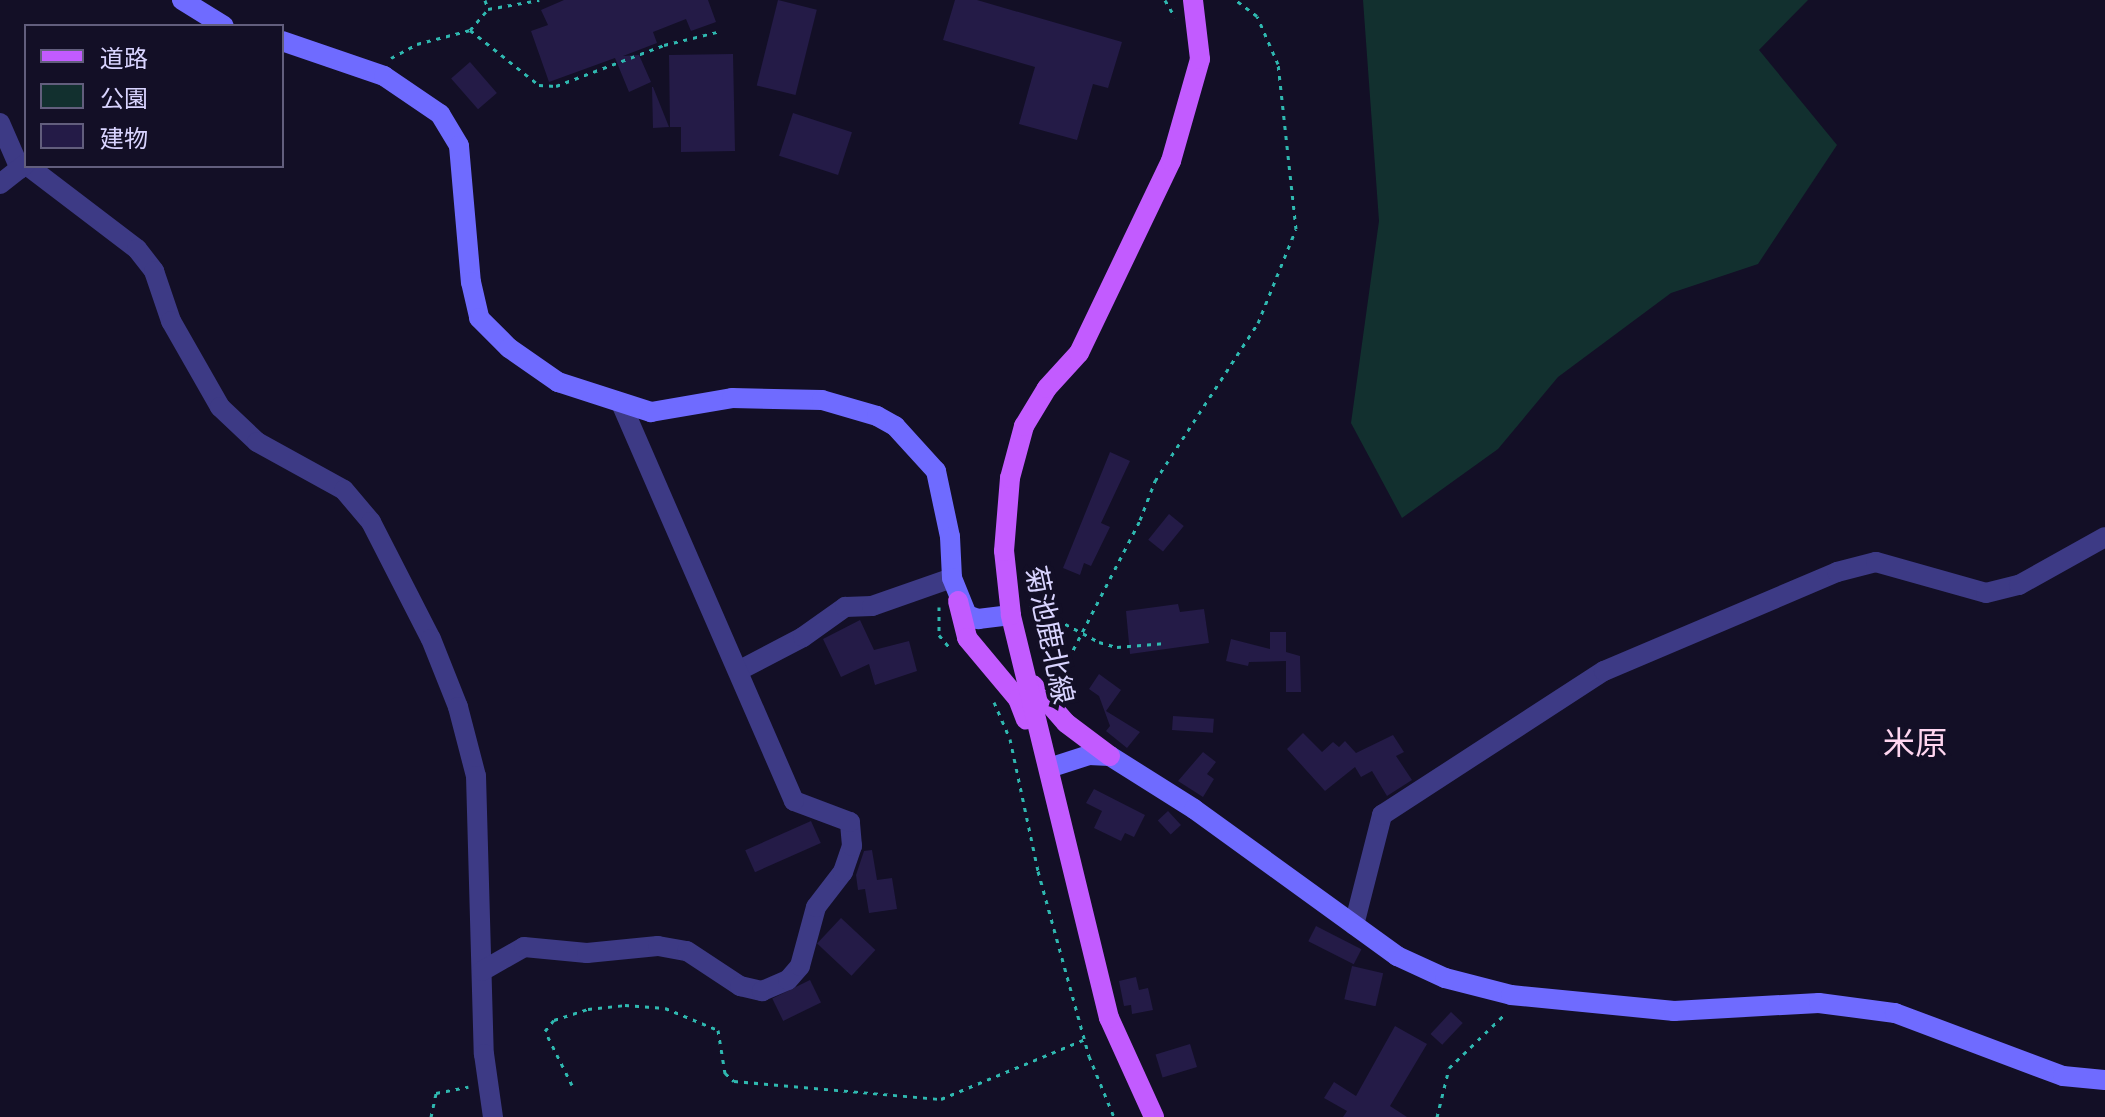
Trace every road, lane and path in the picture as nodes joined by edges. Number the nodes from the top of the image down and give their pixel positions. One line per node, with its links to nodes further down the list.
1 (182, 0): 7 (street)
2 (485, 0): 6 (path)
3 (539, 0): 6 (path)
4 (1193, 0): 21 (main road, 菊池鹿北線)
5 (1236, 0): 22 (path)
6 (488, 9): 8 (path)
7 (221, 24)
8 (470, 30): 9 (path); 11 (path)
9 (717, 32)
10 (284, 42): 11 (street)
11 (384, 76): 17 (street)
12 (0, 123): 13 (street)
13 (24, 163)
14 (24, 166): 16 (street)
15 (29, 168): 33 (street)
16 (0, 184)
17 (621, 403): 19 (street); 25 (street)
18 (2105, 537): 32 (street)
19 (946, 580): 20 (street); 24 (path); 25 (street)
20 (958, 601): 21 (street); 31 (main road)
21 (1010, 610): 22 (path); 26 (main road, 菊池鹿北線)
22 (1084, 633): 23 (path); 28 (path)
23 (1166, 643)
24 (950, 649)
25 (740, 670): 33 (street)
26 (1026, 676): 28 (main road); 30 (main road, 菊池鹿北線)
27 (992, 698): 35 (path)
28 (1045, 701): 29 (main road)
29 (1110, 756): 30 (street); 32 (street)
30 (1052, 767): 31 (main road, 菊池鹿北線)
31 (1057, 789): 42 (main road, 菊池鹿北線)
32 (1354, 925): 34 (street)
33 (482, 971): 37 (street)
34 (1511, 995): 36 (street); 43 (path)
35 (1085, 1039): 38 (path); 41 (path)
36 (2105, 1080)
37 (488, 1083): 39 (path); 40 (street)
38 (572, 1085)
39 (431, 1117)
40 (493, 1117)
41 (1114, 1117)
42 (1154, 1117)
43 (1437, 1117)

